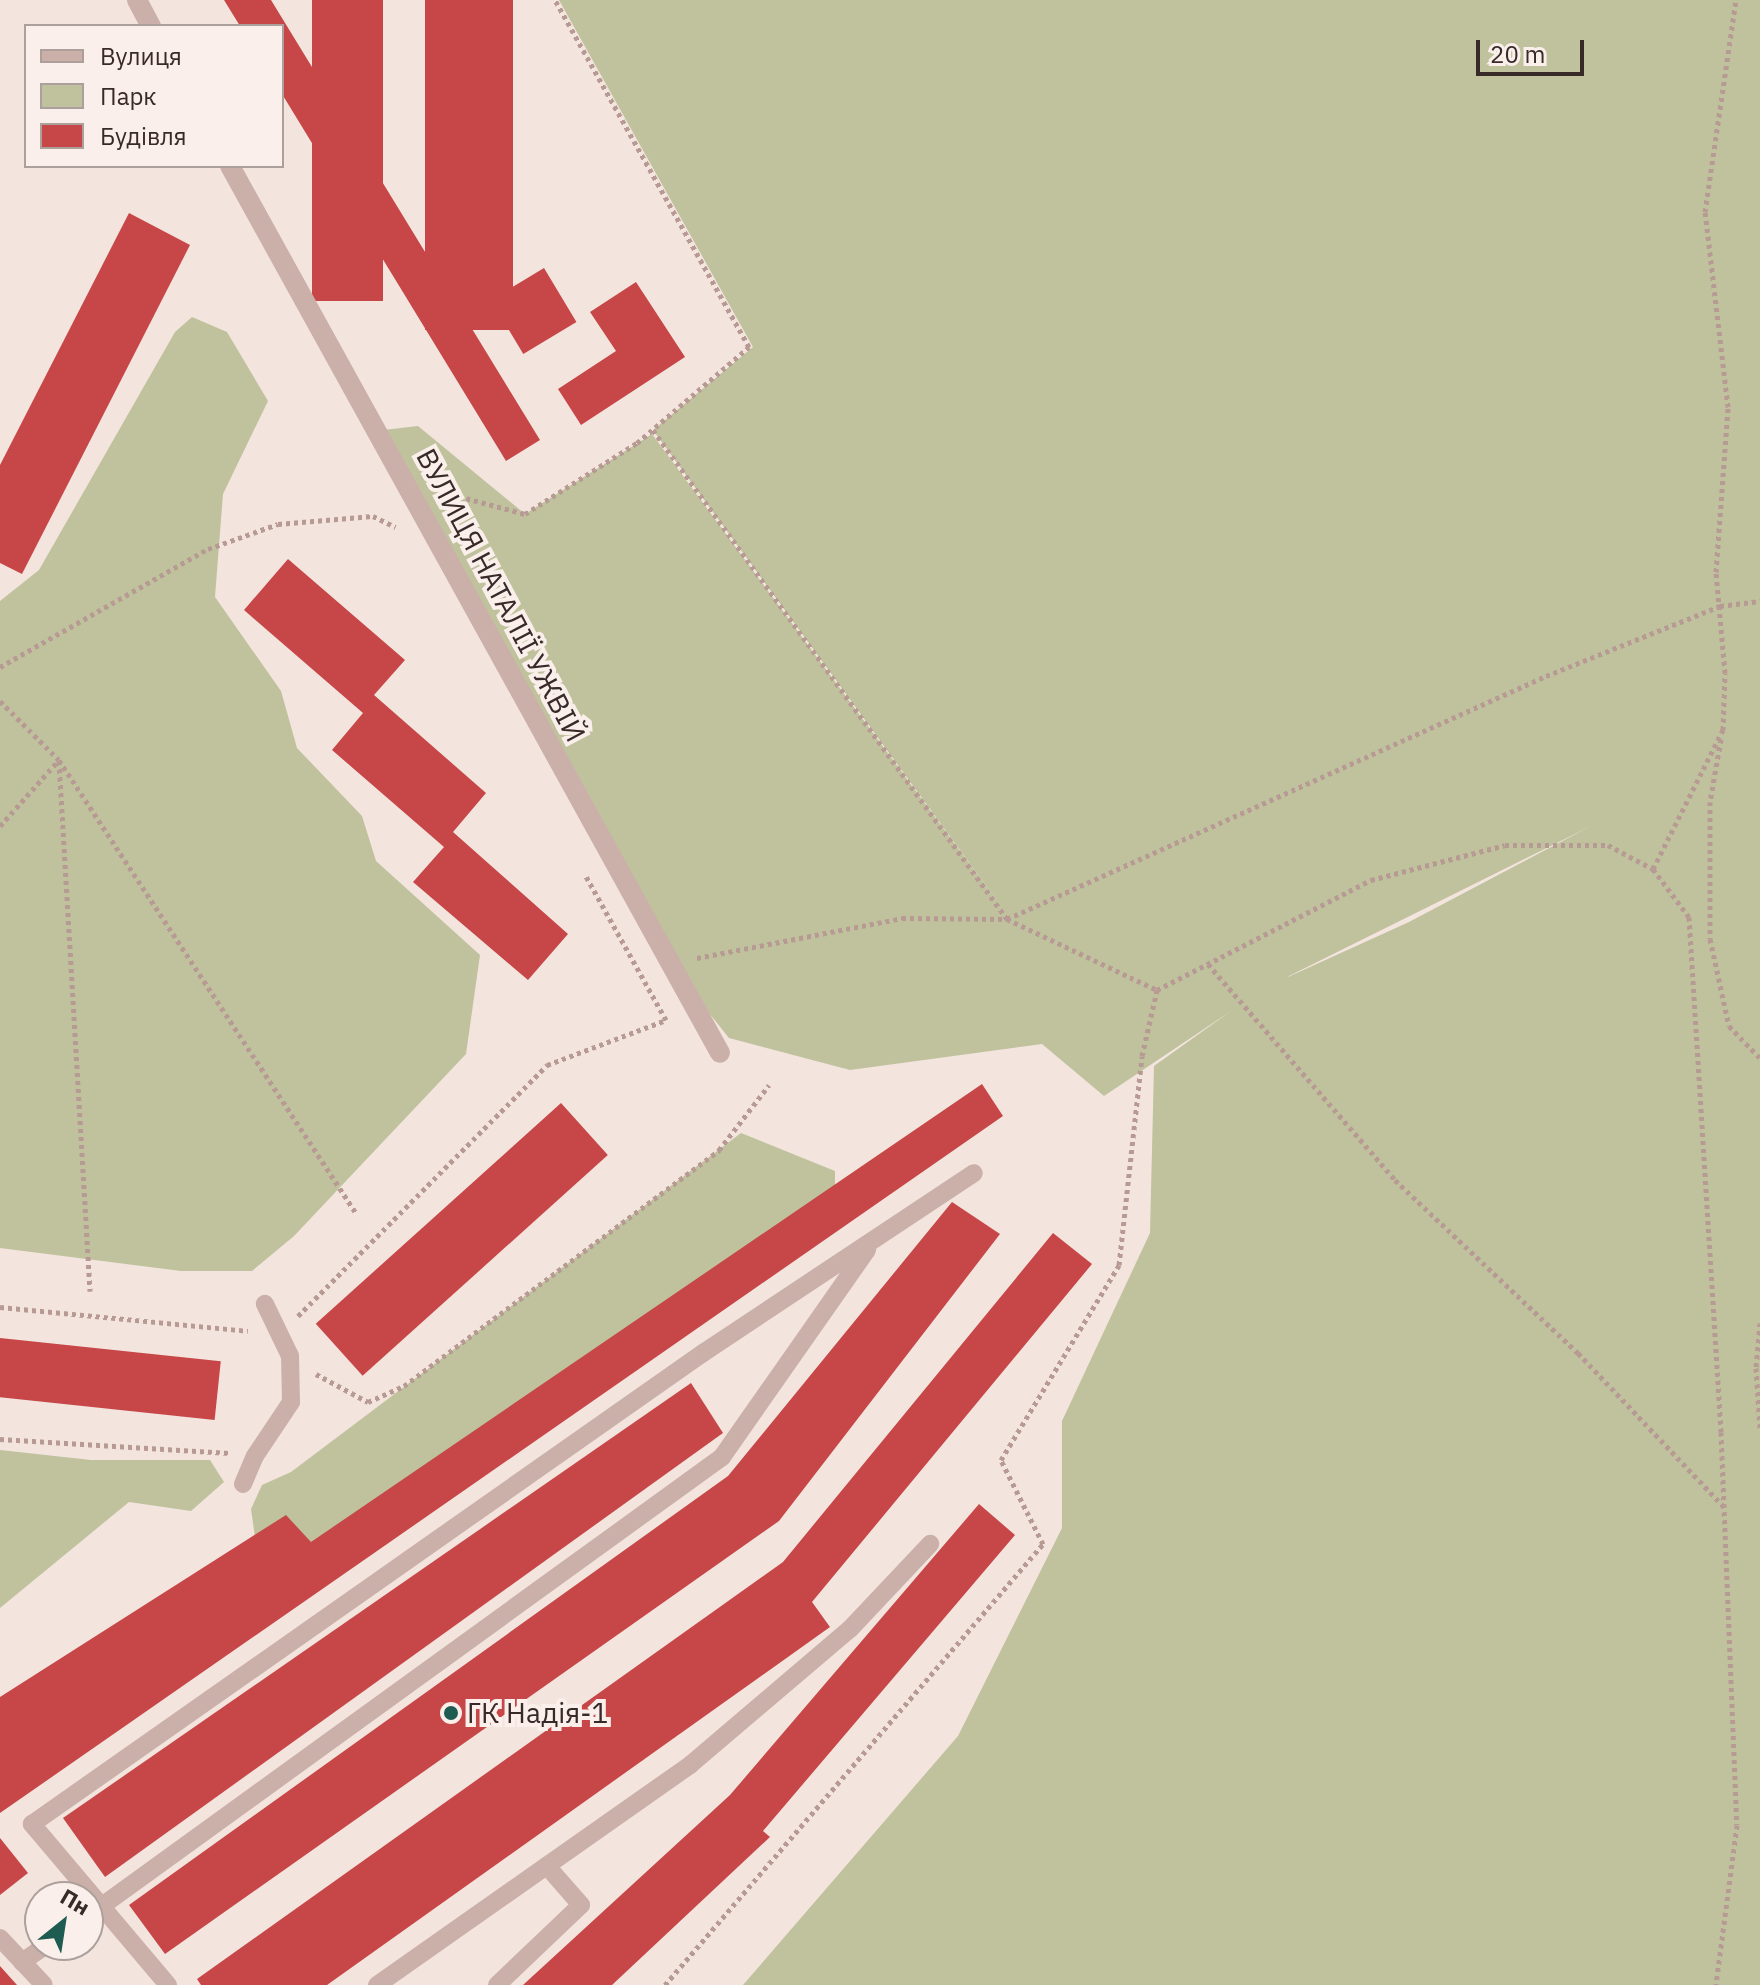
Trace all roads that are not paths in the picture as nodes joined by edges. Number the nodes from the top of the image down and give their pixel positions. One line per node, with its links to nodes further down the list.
1 (137, 0): 2 (street)
2 (150, 24)
3 (231, 168): 4 (street, ВУЛИЦЯ НАТАЛІЇ УЖВІЙ)
4 (720, 1053)
5 (974, 1173): 6 (lane)
6 (874, 1241): 11 (lane); 12 (lane)
7 (265, 1304): 8 (lane)
8 (243, 1484)
9 (930, 1544): 10 (lane)
10 (547, 1866): 18 (lane); 19 (lane)
11 (73, 1881)
12 (104, 1904)
13 (104, 1920): 17 (lane)
14 (0, 1938): 15 (lane)
15 (22, 1962): 16 (lane)
16 (44, 1985)
17 (168, 1985)
18 (377, 1985)
19 (497, 1985)

